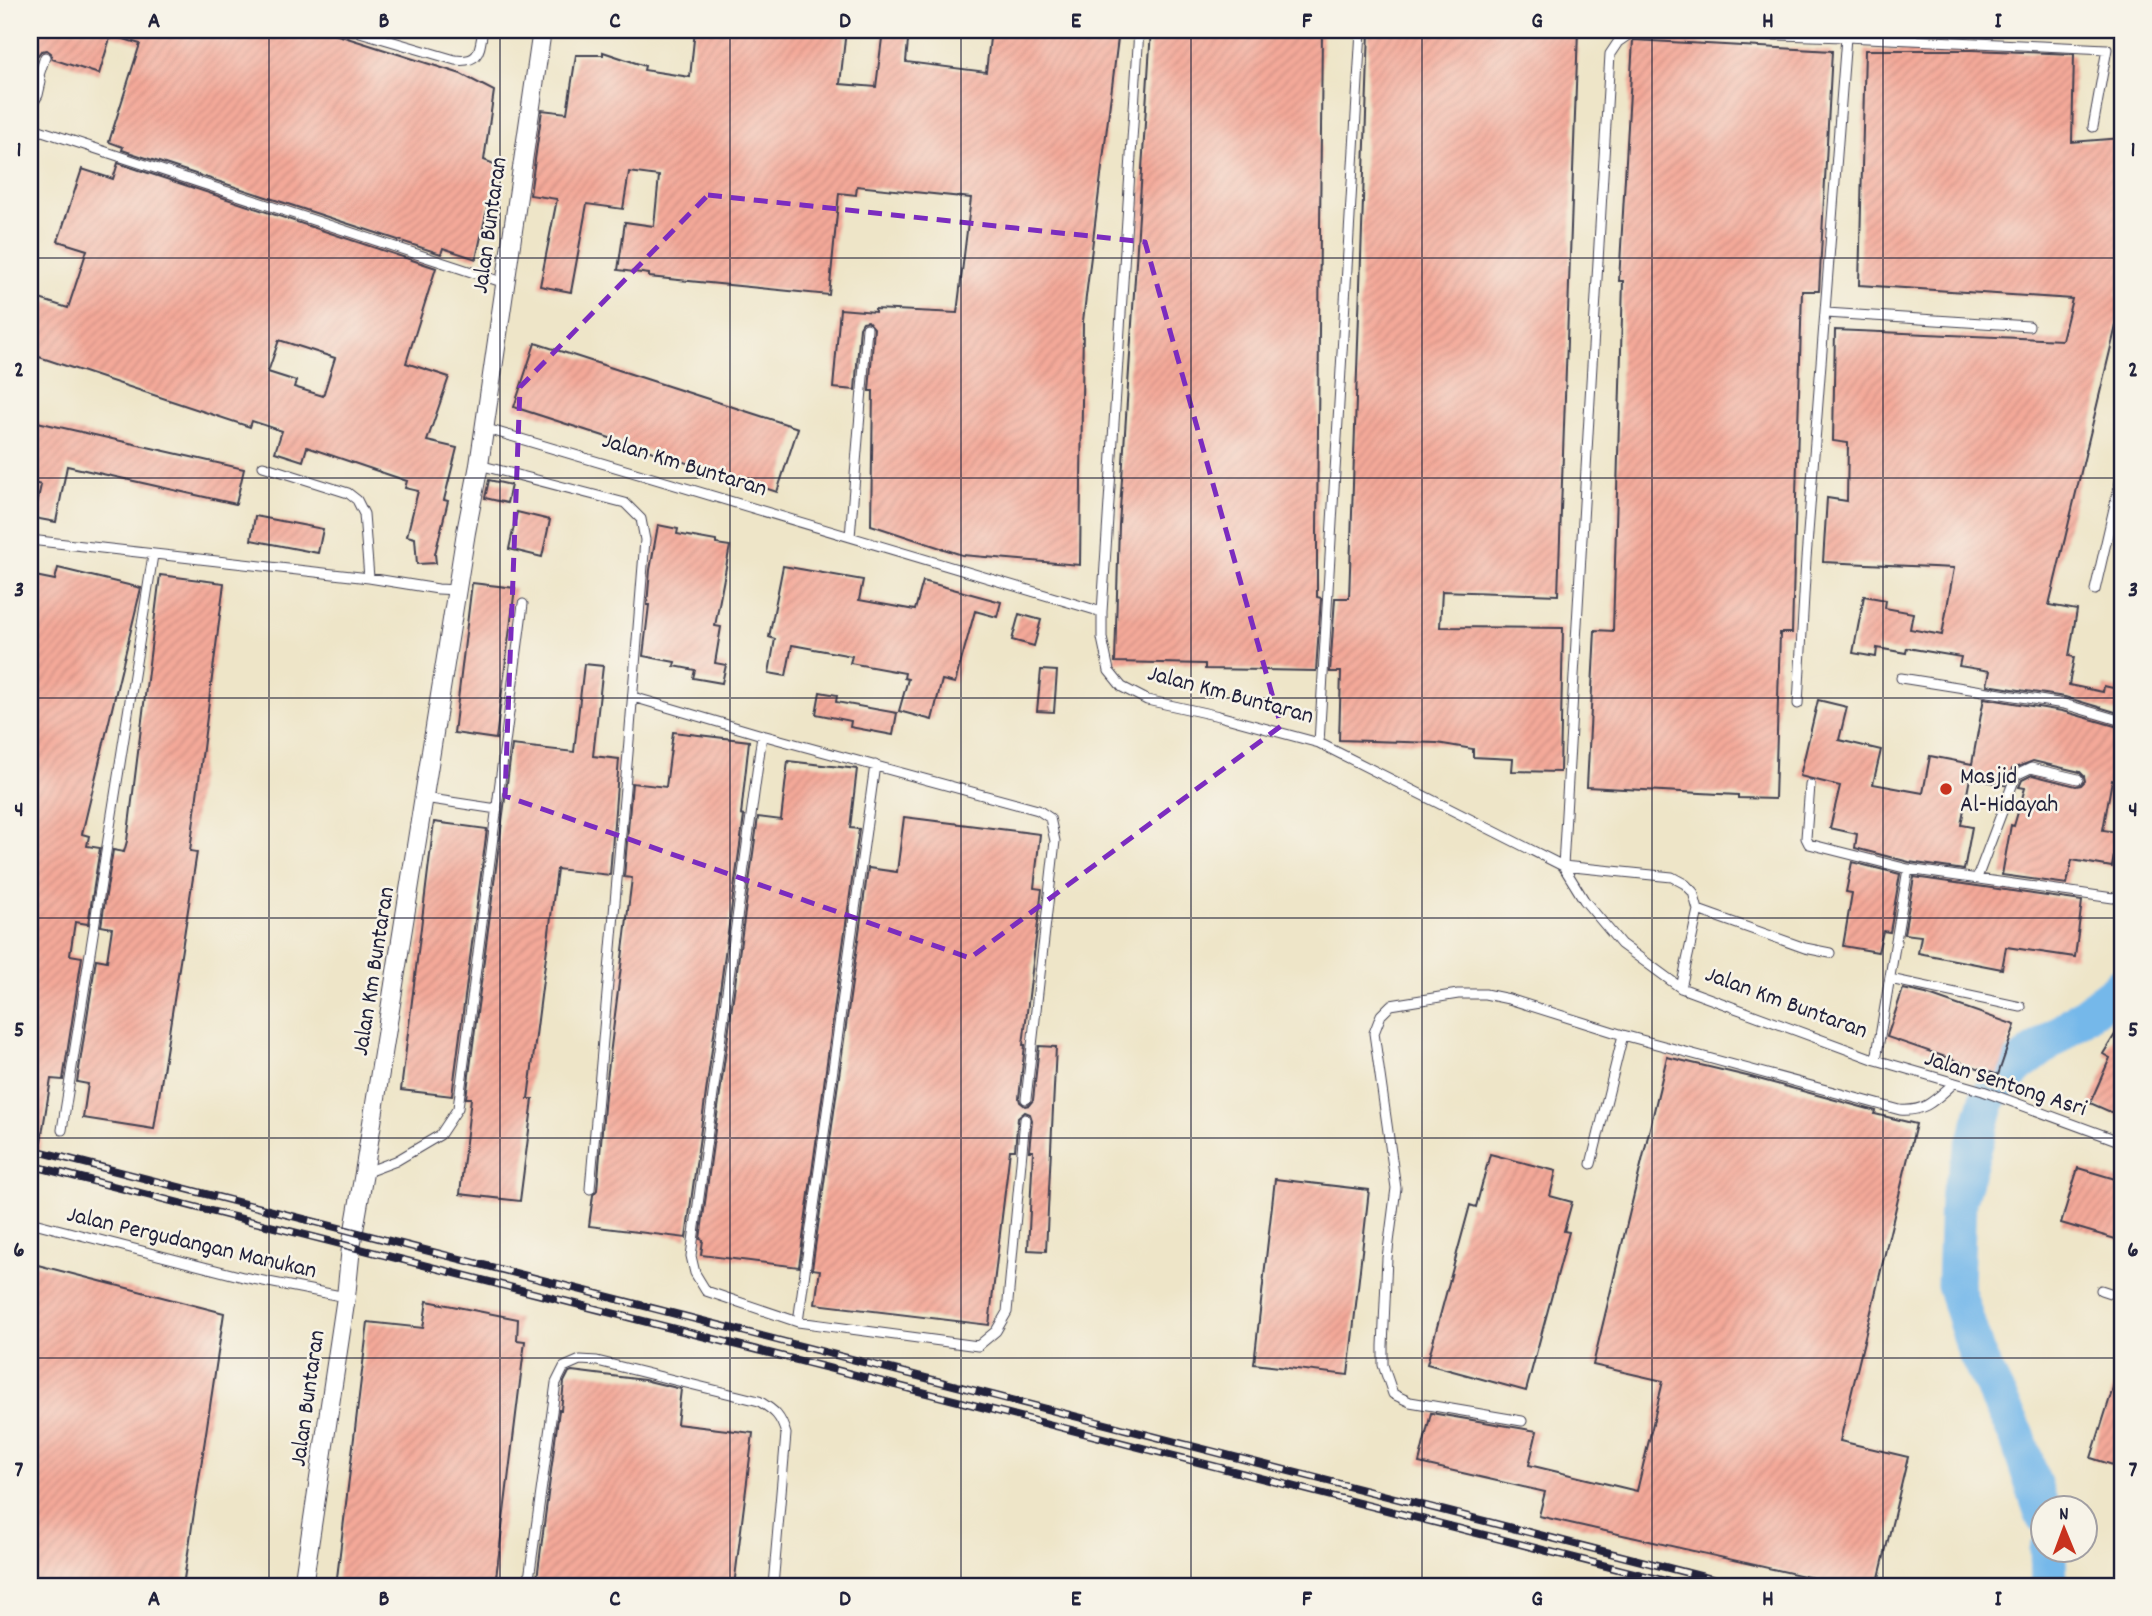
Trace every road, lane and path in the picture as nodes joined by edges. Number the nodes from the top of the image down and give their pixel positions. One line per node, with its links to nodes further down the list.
1 (354, 30): 2 (lane)
2 (483, 30)
3 (542, 30): 12 (street, Jalan Buntaran)
4 (1139, 30): 27 (lane)
5 (1361, 30): 33 (lane)
6 (1846, 37): 11 (lane); 13 (lane); 39 (lane)
7 (45, 57): 8 (lane)
8 (34, 74): 9 (lane)
9 (31, 102)
10 (30, 127): 12 (lane)
11 (2093, 127)
12 (505, 284): 16 (street, Jalan Buntaran)
13 (1826, 313): 14 (lane); 30 (lane)
14 (2029, 326)
15 (867, 328): 20 (lane)
16 (484, 428): 17 (street, Jalan Km Buntaran); 20 (lane, Jalan Km Buntaran)
17 (479, 464): 24 (street, Jalan Km Buntaran); 29 (lane)
18 (263, 466): 23 (lane)
19 (2122, 474): 25 (lane)
20 (850, 537): 27 (lane, Jalan Km Buntaran)
21 (30, 540): 22 (lane)
22 (153, 555): 23 (lane); 53 (lane)
23 (369, 578): 24 (lane)
24 (458, 590): 37 (street, Jalan Km Buntaran)
25 (2095, 590)
26 (523, 604): 38 (lane)
27 (1102, 612): 33 (lane, Jalan Km Buntaran)
28 (1902, 678): 31 (lane)
29 (633, 697): 32 (lane); 57 (lane)
30 (1798, 704)
31 (2122, 721)
32 (762, 735): 34 (lane); 63 (lane)
33 (1319, 743): 39 (lane, Jalan Km Buntaran)
34 (875, 765): 51 (lane); 63 (lane)
35 (2078, 779): 41 (lane)
36 (1810, 785): 40 (lane)
37 (425, 798): 38 (lane); 56 (street, Jalan Km Buntaran)
38 (497, 809): 56 (lane)
39 (1563, 866): 43 (lane, Jalan Km Buntaran); 46 (lane, Jalan Km Buntaran)
40 (1908, 869): 41 (lane); 45 (lane)
41 (1977, 878): 42 (lane)
42 (2122, 894)
43 (1698, 910): 44 (lane); 46 (lane, Jalan Km Buntaran)
44 (1830, 953)
45 (1890, 979): 47 (lane); 49 (lane)
46 (1681, 988): 49 (lane, Jalan Km Buntaran)
47 (2021, 1007)
48 (1623, 1035): 50 (lane); 55 (lane); 64 (lane)
49 (1876, 1060): 50 (lane, Jalan Sentong Asri)
50 (1953, 1084): 54 (lane, Jalan Sentong Asri)
51 (1026, 1099)
52 (1025, 1119): 63 (lane)
53 (62, 1130)
54 (2122, 1142)
55 (1591, 1164)
56 (364, 1173): 58 (street, Jalan Km Buntaran)
57 (590, 1189)
58 (355, 1217): 61 (street, Jalan Buntaran)
59 (30, 1223): 61 (lane, Jalan Pergudangan Manukan)
60 (2101, 1290): 62 (lane)
61 (346, 1297): 65 (street, Jalan Buntaran)
62 (2122, 1297)
63 (798, 1322)
64 (1522, 1421)
65 (303, 1586)
66 (528, 1586): 67 (lane)
67 (773, 1586)

